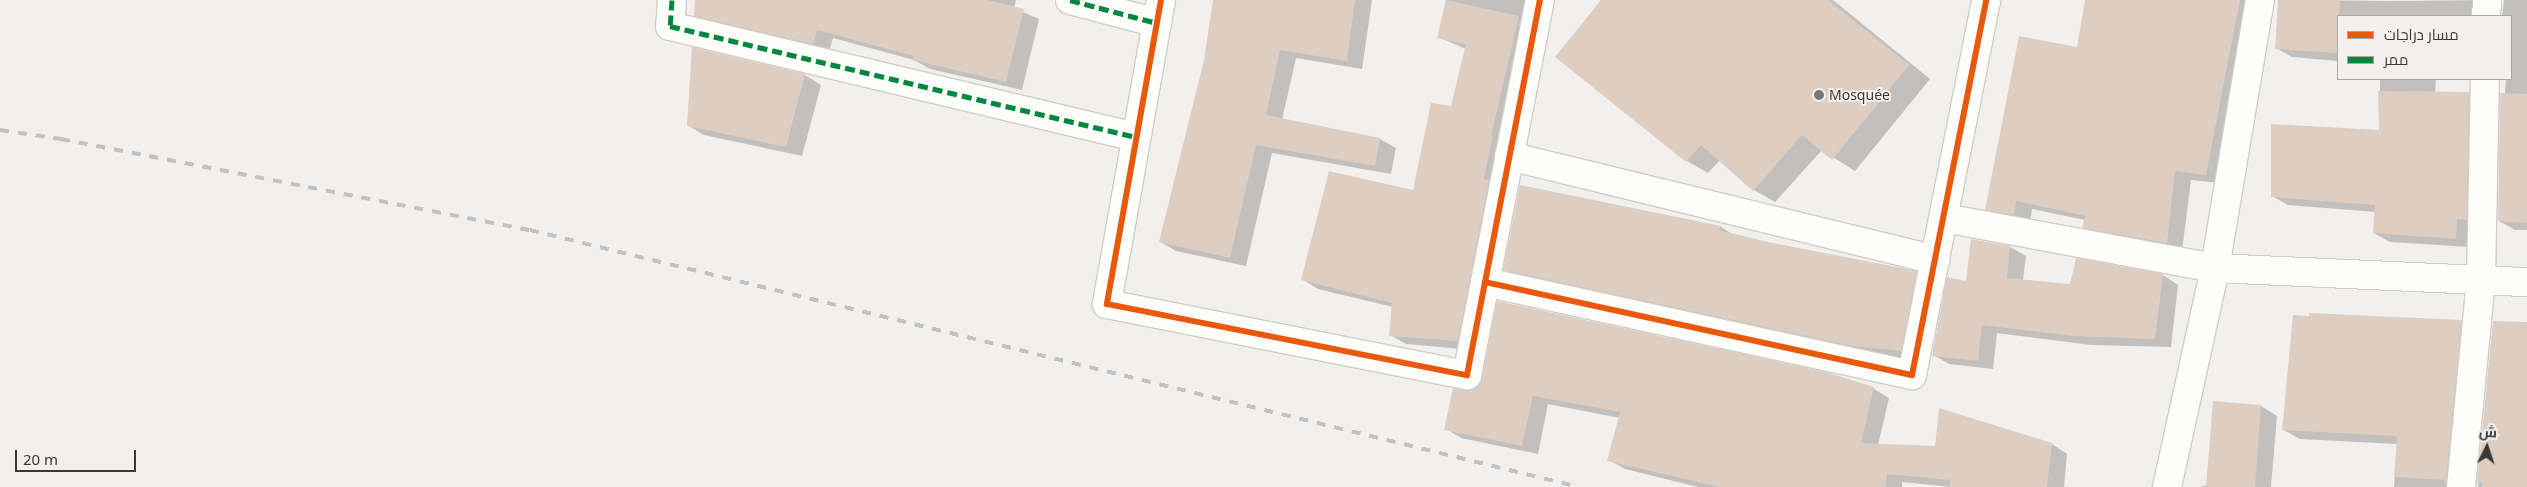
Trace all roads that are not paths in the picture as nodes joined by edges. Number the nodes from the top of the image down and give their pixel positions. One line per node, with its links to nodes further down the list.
1 (672, 0): 10 (street)
2 (1070, 0): 7 (street)
3 (1540, 0): 11 (street)
4 (1986, 0): 12 (street)
5 (2260, 0): 14 (street)
6 (2487, 0): 8 (street)
7 (1159, 11): 10 (street)
8 (2486, 15)
9 (2485, 80): 15 (street)
10 (1136, 137): 16 (street)
11 (1509, 156): 13 (street); 16 (street)
12 (1945, 218): 13 (street); 14 (street)
13 (1936, 260): 16 (street)
14 (2215, 268): 15 (street); 18 (street)
15 (2481, 281): 17 (street); 19 (street)
16 (1485, 282)
17 (2527, 282)
18 (2167, 487)
19 (2461, 487)

